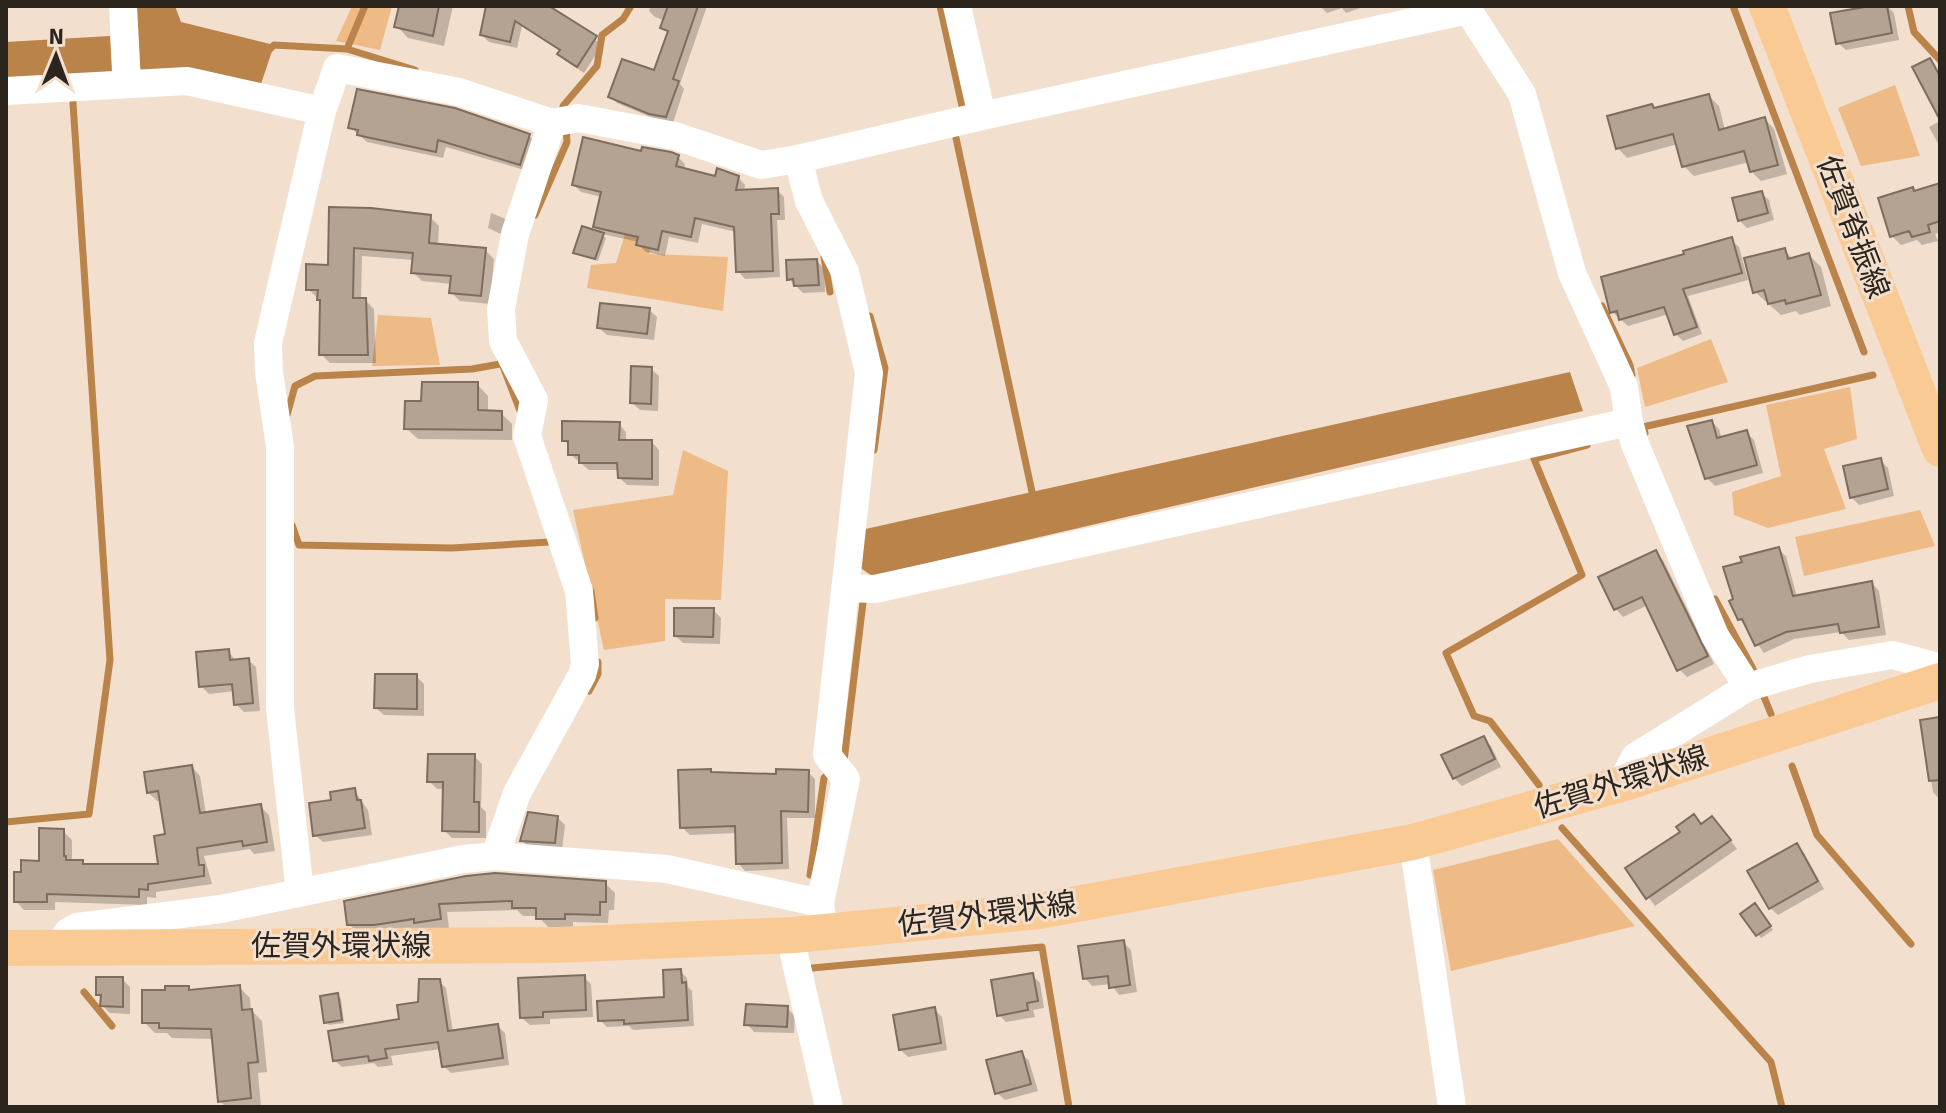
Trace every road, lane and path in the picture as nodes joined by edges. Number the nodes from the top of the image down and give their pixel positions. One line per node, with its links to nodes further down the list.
1 (123, 6): 5 (street)
2 (957, 6): 8 (street)
3 (1767, 6): 12 (main road, 佐賀脊振線)
4 (1466, 8): 8 (street); 11 (street)
5 (125, 62): 6 (street); 7 (street)
6 (6, 91)
7 (322, 111): 9 (street); 20 (street)
8 (982, 116): 10 (street)
9 (565, 120): 10 (street); 19 (street)
10 (798, 159): 13 (street)
11 (1629, 422): 13 (street); 16 (street)
12 (1940, 449)
13 (845, 588): 21 (street)
14 (1940, 672): 16 (street)
15 (1940, 681): 17 (main road, 佐賀外環状線)
16 (1748, 687): 17 (street)
17 (1621, 784): 18 (main road, 佐賀外環状線)
18 (1413, 842): 21 (main road, 佐賀外環状線); 25 (street)
19 (495, 856): 20 (street); 21 (street)
20 (300, 893): 23 (street)
21 (813, 924): 23 (main road, 佐賀外環状線); 24 (street)
22 (6, 948): 23 (main road, 佐賀外環状線)
23 (57, 948)
24 (829, 1107)
25 (1452, 1107)

